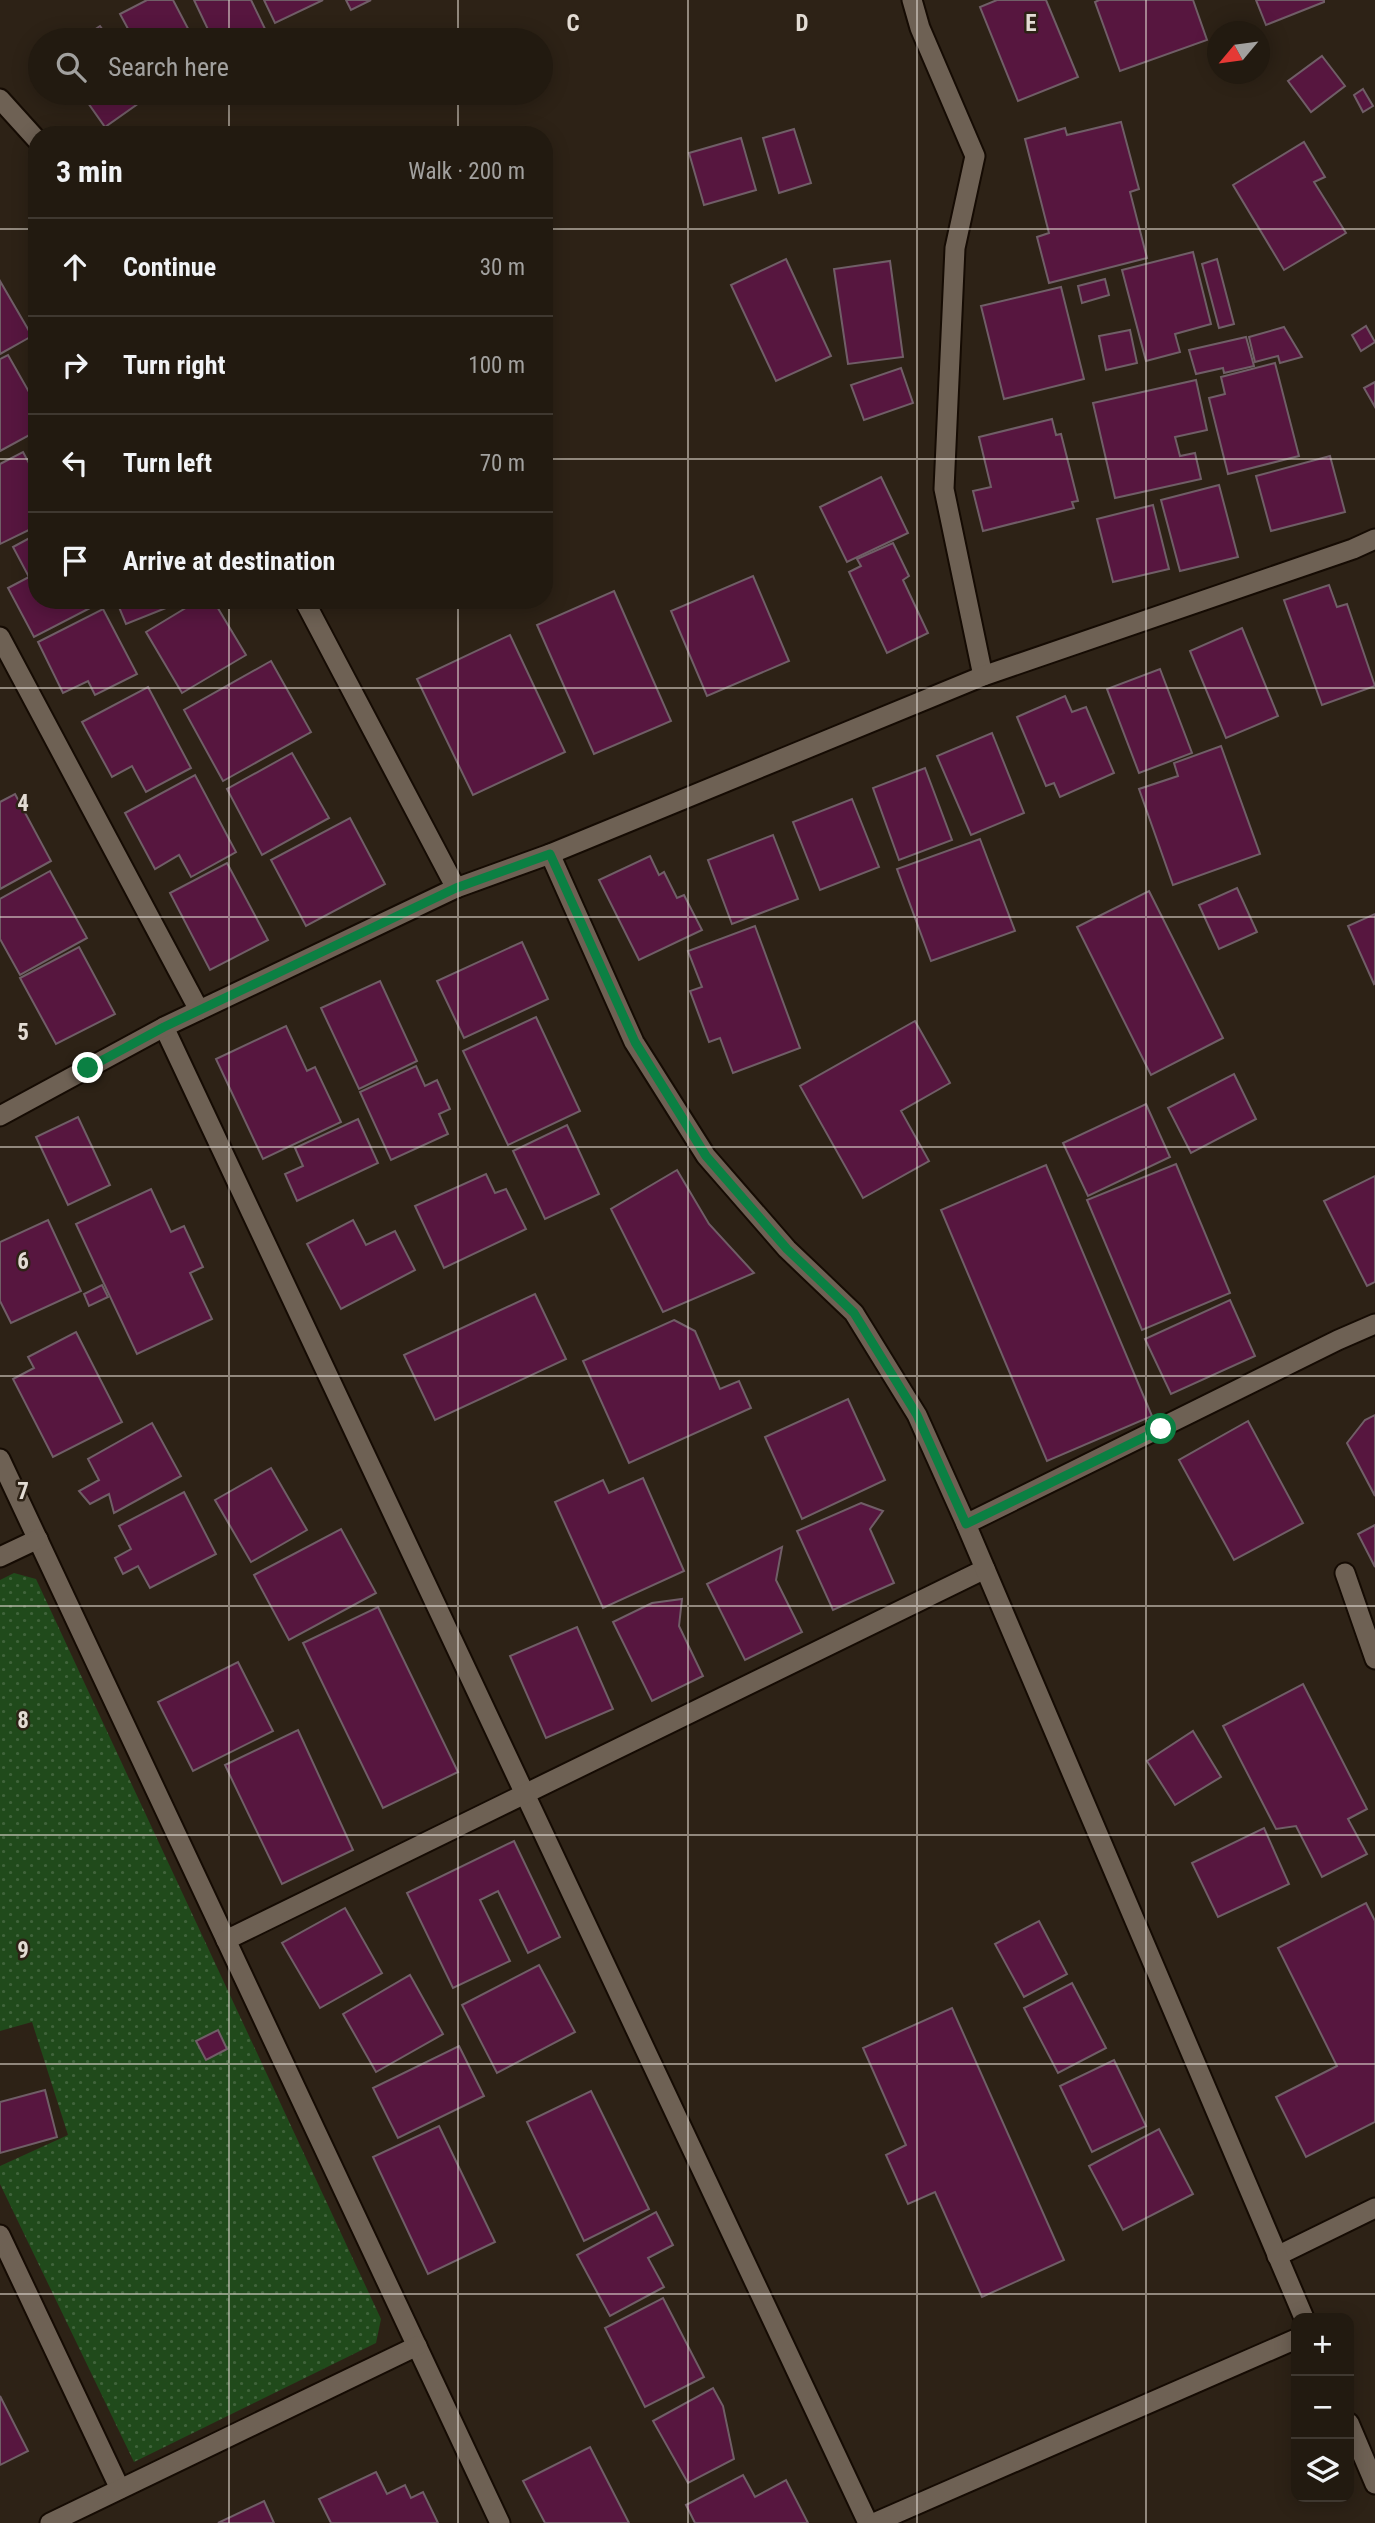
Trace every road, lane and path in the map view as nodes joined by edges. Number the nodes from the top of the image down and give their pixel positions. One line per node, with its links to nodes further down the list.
1 (912, 0): 7 (street)
2 (0, 99): 3 (street)
3 (28, 130)
4 (1375, 539): 7 (street)
5 (309, 609): 9 (street)
6 (0, 637): 10 (street)
7 (984, 676): 8 (street)
8 (550, 854): 9 (street); 15 (street)
9 (456, 888): 10 (street)
10 (199, 1010): 11 (street)
11 (164, 1027): 12 (street); 21 (street)
12 (0, 1116)
13 (1375, 1324): 15 (street)
14 (0, 1459): 16 (street)
15 (966, 1524): 18 (street)
16 (38, 1539): 17 (street); 22 (street)
17 (0, 1557)
18 (985, 1569): 21 (street); 25 (street)
19 (1345, 1573): 20 (street)
20 (1375, 1659)
21 (526, 1793): 22 (street); 34 (street)
22 (226, 1940): 28 (street)
23 (1375, 2208): 25 (street)
24 (0, 2235): 31 (street)
25 (1277, 2256): 26 (street)
26 (1302, 2313)
27 (1291, 2341): 35 (street)
28 (417, 2346): 31 (street); 33 (street)
29 (1354, 2435): 30 (street)
30 (1375, 2484)
31 (120, 2489): 32 (street)
32 (50, 2523)
33 (500, 2523)
34 (868, 2523)
35 (874, 2523)

